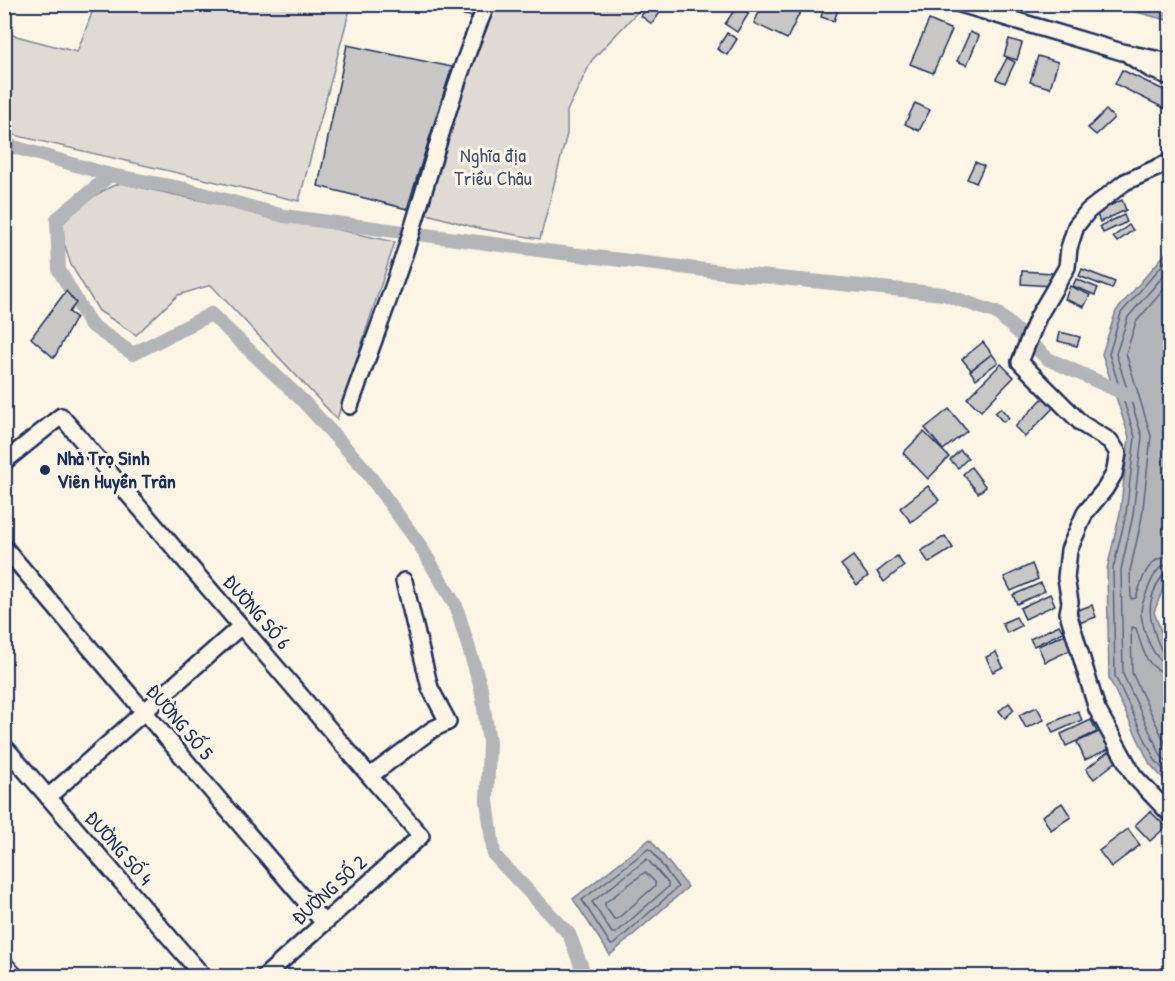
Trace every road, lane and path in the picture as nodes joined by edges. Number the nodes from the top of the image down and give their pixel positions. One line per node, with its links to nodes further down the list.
1 (487, 4): 7 (street)
2 (960, 4): 3 (street)
3 (1122, 52): 4 (street); 5 (street)
4 (1170, 62)
5 (1170, 77)
6 (1170, 162): 16 (street)
7 (350, 406)
8 (4, 462): 11 (street, ĐƯỜNG SỐ 6)
9 (4, 547): 12 (street, ĐƯỜNG SỐ 5)
10 (404, 581): 14 (street)
11 (241, 626): 12 (street); 14 (street, ĐƯỜNG SỐ 6)
12 (143, 711): 15 (street); 18 (street, ĐƯỜNG SỐ 5)
13 (4, 746): 15 (street, ĐƯỜNG SỐ 4)
14 (370, 776): 17 (street, ĐƯỜNG SỐ 6)
15 (48, 797): 21 (street, ĐƯỜNG SỐ 4)
16 (1170, 813)
17 (421, 836): 18 (street, ĐƯỜNG SỐ 2)
18 (324, 923): 22 (street, ĐƯỜNG SỐ 2)
19 (4, 967): 20 (street)
20 (12, 976)
21 (203, 976)
22 (265, 976)

